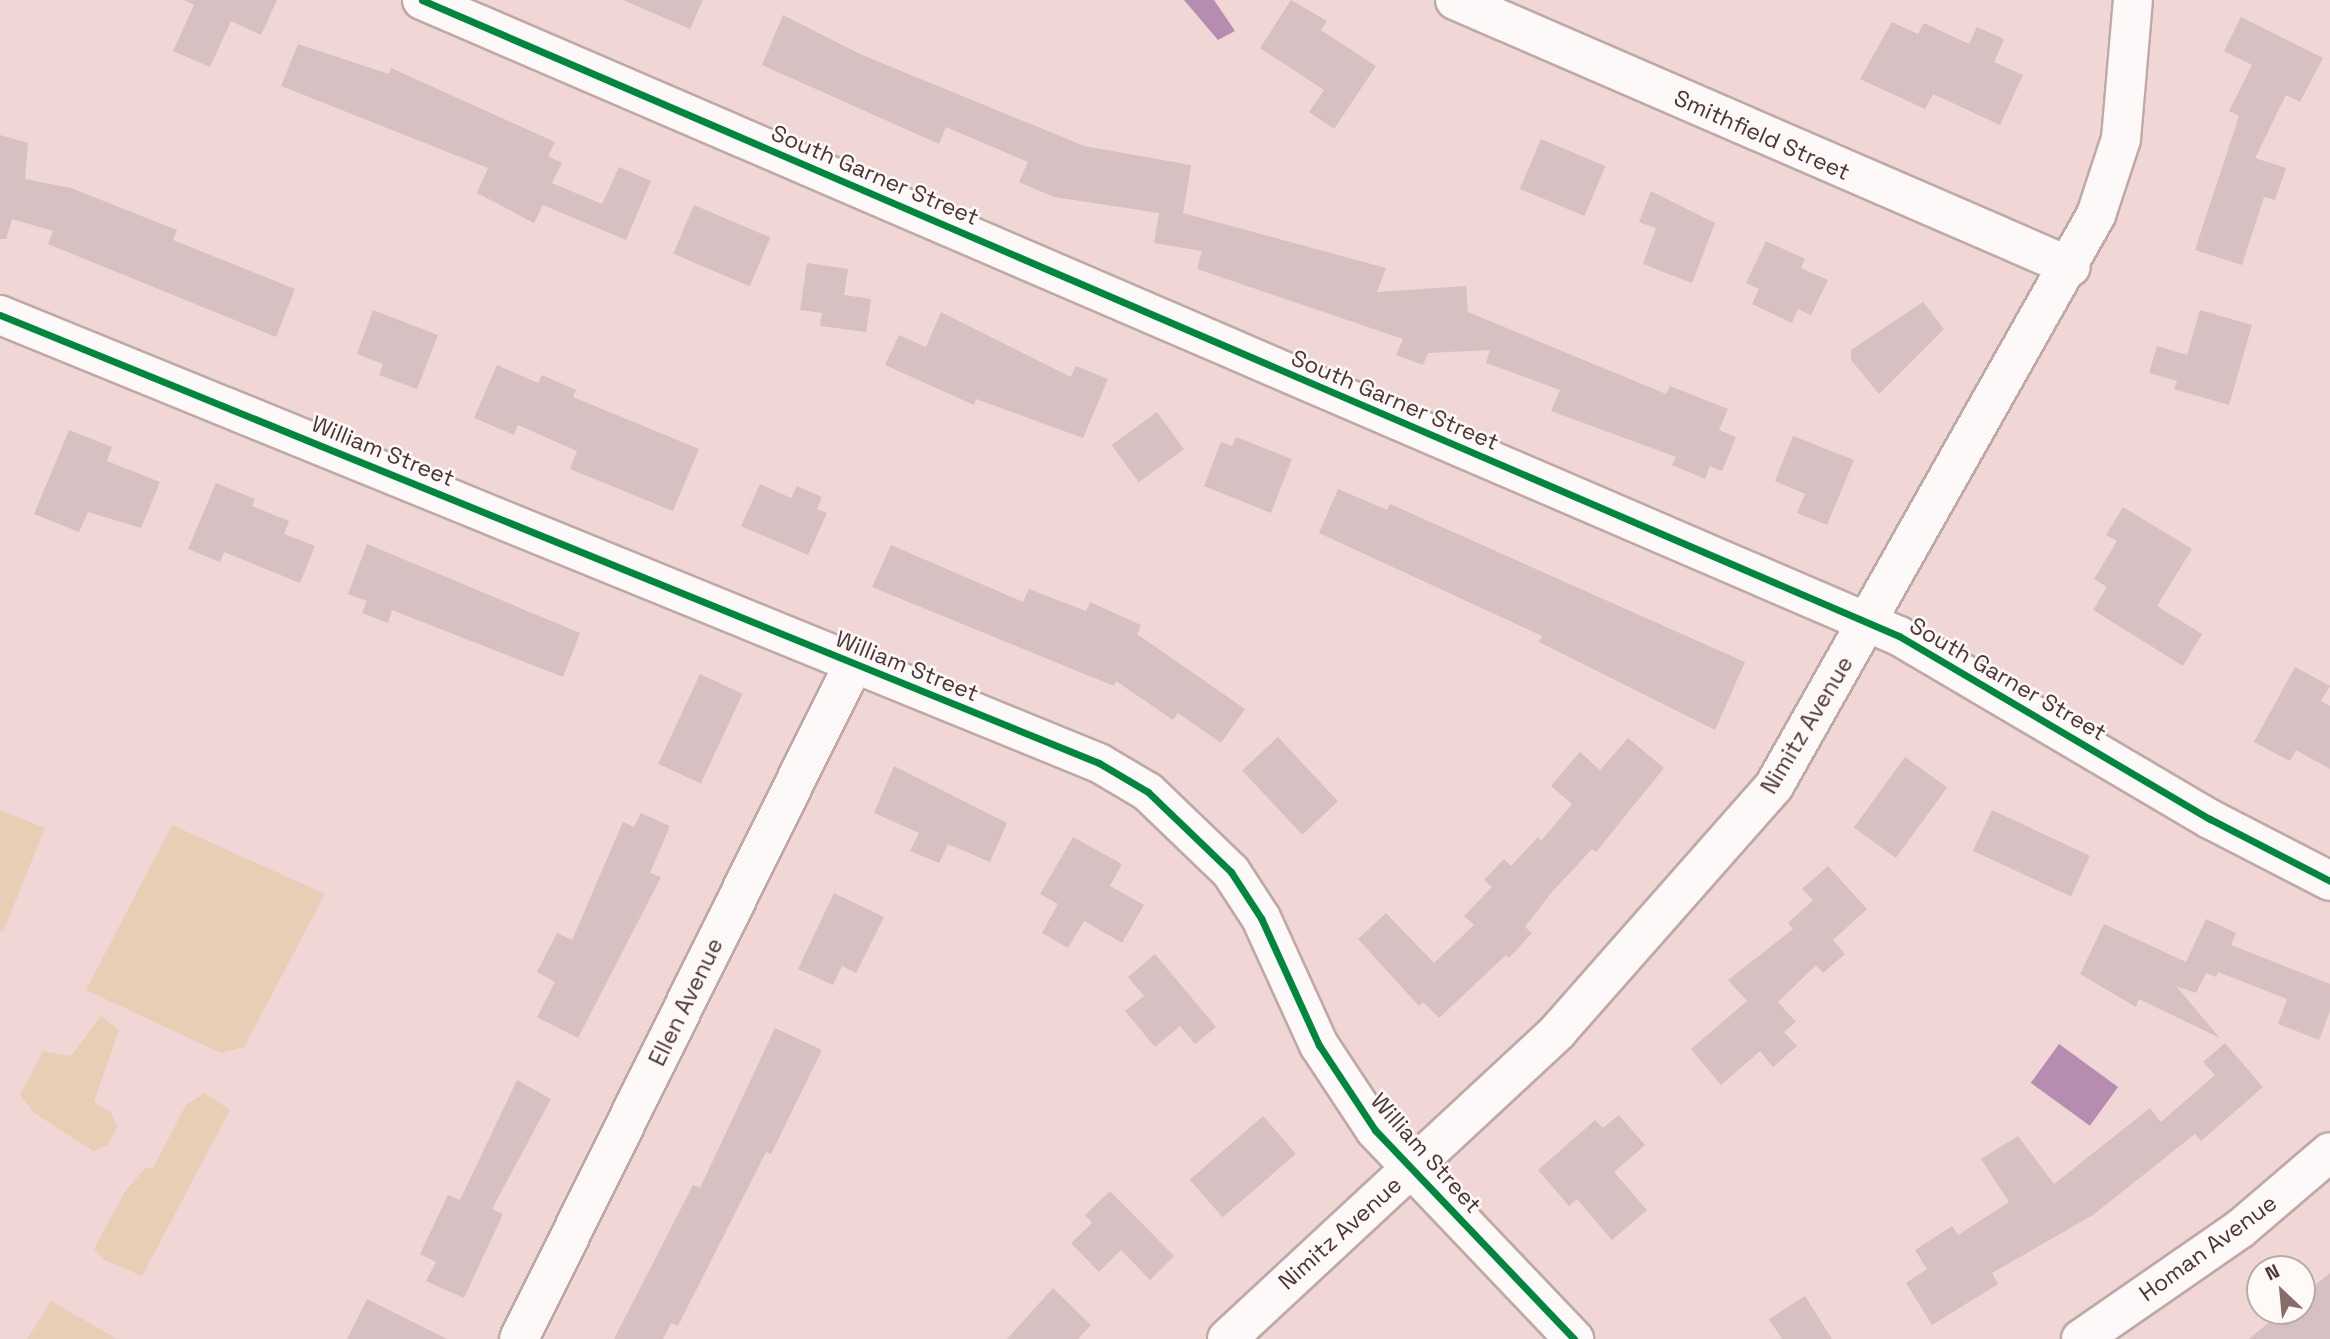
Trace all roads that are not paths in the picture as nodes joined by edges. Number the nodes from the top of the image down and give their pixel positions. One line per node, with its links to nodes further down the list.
1 (422, 0): 7 (street, South Garner Street)
2 (1455, 0): 4 (street, Smithfield Street)
3 (2133, 0): 5 (street, Nimitz Avenue)
4 (1503, 10): 5 (street, Smithfield Street)
5 (2071, 267): 7 (street, Nimitz Avenue)
6 (0, 316): 8 (street, William Street)
7 (1866, 624): 9 (street, South Garner Street); 11 (street, Nimitz Avenue)
8 (853, 665): 11 (street, William Street); 12 (street, Ellen Avenue)
9 (2330, 881)
10 (2330, 1152): 15 (street, Homan Avenue)
11 (1411, 1169): 13 (street, Nimitz Avenue); 14 (street, William Street)
12 (519, 1339)
13 (1227, 1339)
14 (1574, 1339)
15 (2081, 1339)

